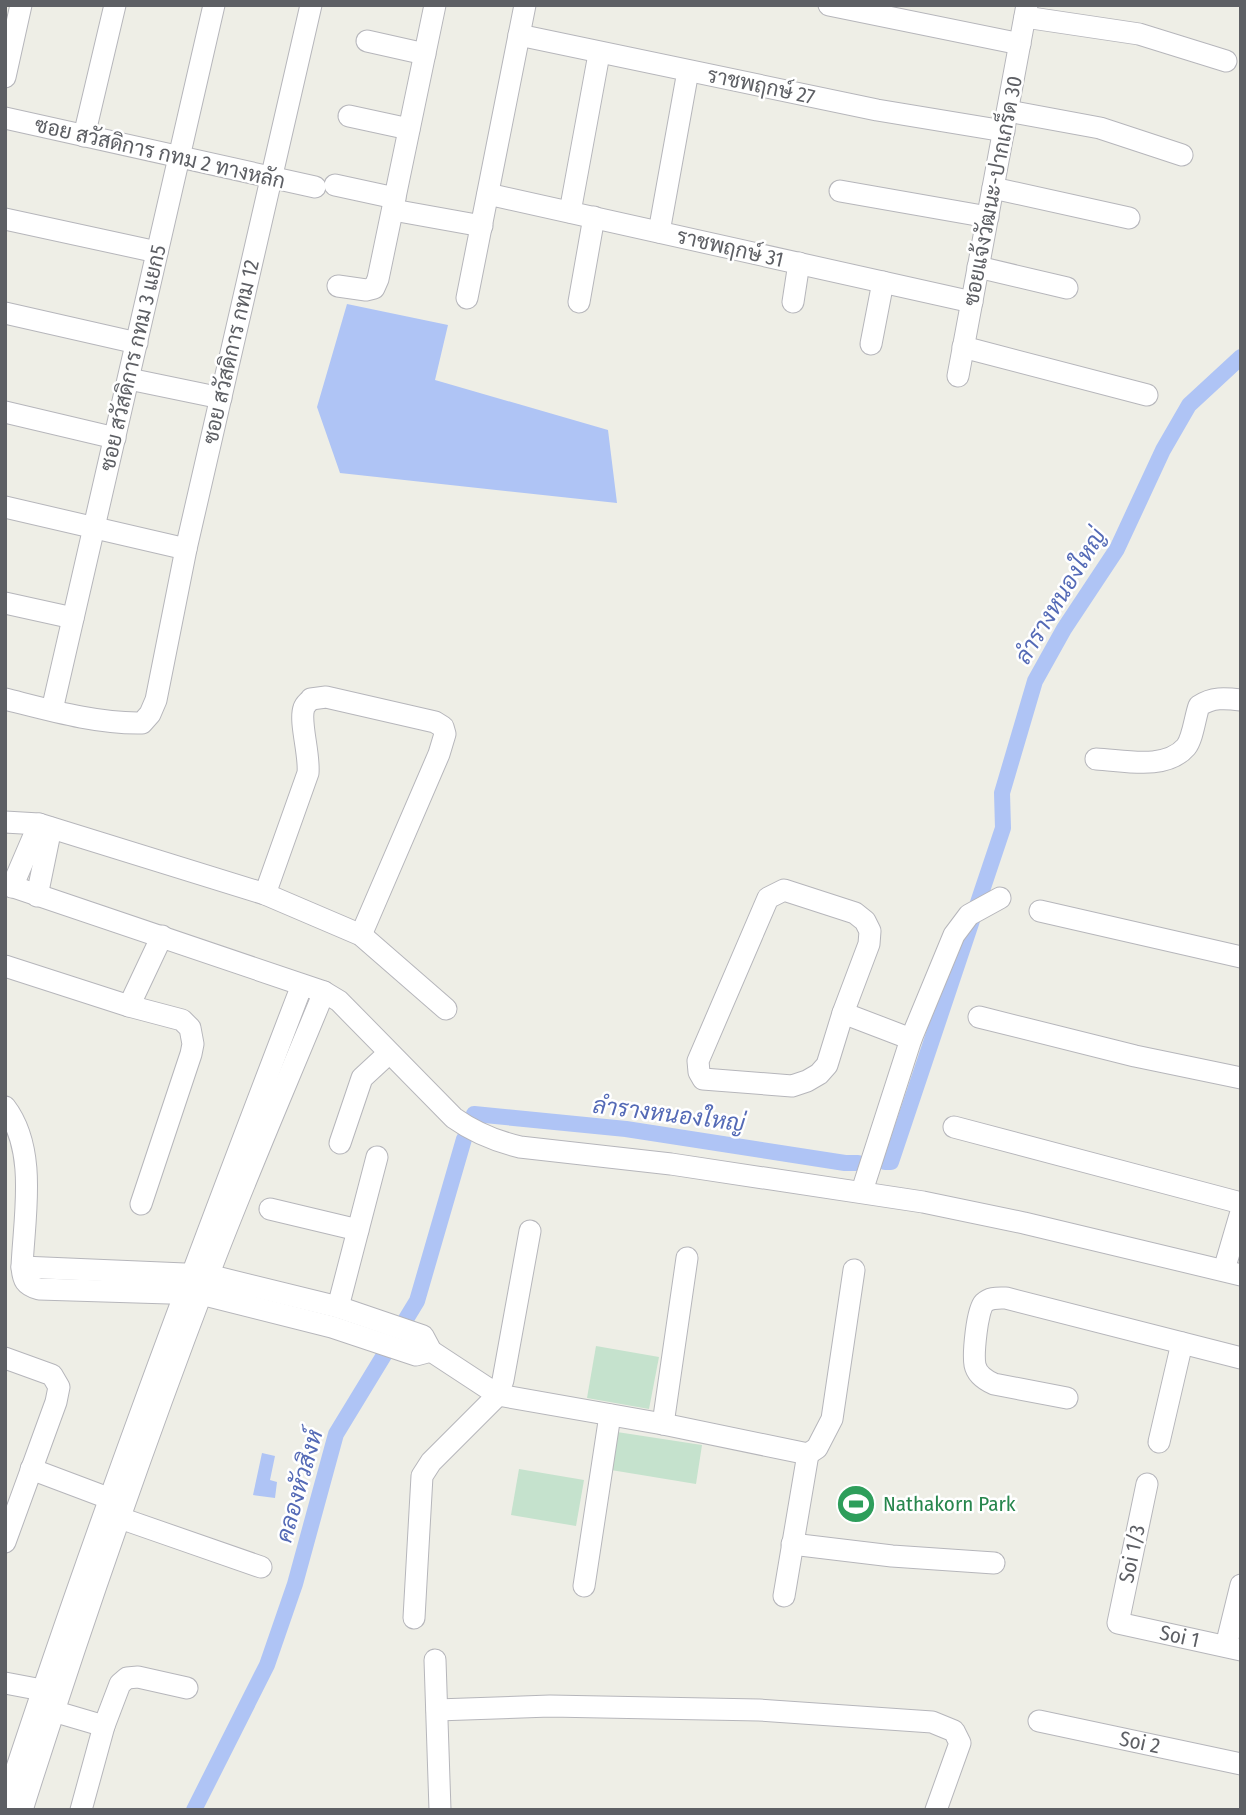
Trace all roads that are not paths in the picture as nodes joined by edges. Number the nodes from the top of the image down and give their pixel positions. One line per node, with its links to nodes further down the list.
1 (21, 5): 16 (street)
2 (115, 5): 21 (street)
3 (214, 5): 23 (street, ซอย สวัสดิการ กทม 3 แยก5)
4 (311, 5): 24 (street, ซอย สวัสดิการ กทม 12)
5 (435, 5): 12 (street)
6 (525, 5): 9 (street)
7 (829, 5): 11 (street)
8 (1026, 11): 11 (street, ซอยแจ้งวัฒนะ-ปากเกร็ด 30); 14 (street)
9 (519, 35): 13 (street, ราชพฤกษ์ 27); 27 (street)
10 (367, 41): 12 (street)
11 (1020, 44): 19 (street, ซอยแจ้งวัฒนะ-ปากเกร็ด 30)
12 (425, 54): 20 (street)
13 (599, 54): 15 (street, ราชพฤกษ์ 27); 29 (street)
14 (1226, 61)
15 (688, 71): 19 (street, ราชพฤกษ์ 27); 35 (street)
16 (5, 77)
17 (349, 116): 20 (street)
18 (5, 118): 21 (street, ซอย สวัสดิการ กทม 2 ทางหลัก)
19 (1006, 121): 22 (street, ราชพฤกษ์ 27); 25 (street, ซอยแจ้งวัฒนะ-ปากเกร็ด 30)
20 (410, 129): 28 (street)
21 (83, 136): 23 (street, ซอย สวัสดิการ กทม 2 ทางหลัก)
22 (1182, 155)
23 (179, 157): 24 (street, ซอย สวัสดิการ กทม 2 ทางหลัก); 36 (street, ซอย สวัสดิการ กทม 3 แยก5)
24 (271, 178): 28 (street, ซอย สวัสดิการ กทม 2 ทางหลัก); 53 (street, ซอย สวัสดิการ กทม 12)
25 (993, 188): 30 (street, ซอยแจ้งวัฒนะ-ปากเกร็ด 30); 32 (street)
26 (840, 191): 30 (street)
27 (488, 194): 29 (street, ราชพฤกษ์ 31); 34 (street)
28 (394, 204): 34 (street, ซอย สวัสดิการ กทม 2 ทางหลัก); 40 (street)
29 (570, 212): 31 (street, ราชพฤกษ์ 31)
30 (988, 217): 38 (street, ซอยแจ้งวัฒนะ-ปากเกร็ด 30)
31 (594, 218): 35 (street, ราชพฤกษ์ 31); 43 (street)
32 (1129, 218)
33 (5, 219): 36 (street)
34 (482, 226): 42 (street)
35 (659, 232): 37 (street, ราชพฤกษ์ 31)
36 (157, 252): 47 (street, ซอย สวัสดิการ กทม 3 แยก5)
37 (799, 263): 39 (street, ราชพฤกษ์ 31); 44 (street)
38 (978, 267): 41 (street); 45 (street, ซอยแจ้งวัฒนะ-ปากเกร็ด 30)
39 (883, 282): 45 (street, ราชพฤกษ์ 31); 48 (street)
40 (338, 286)
41 (1067, 288)
42 (467, 298)
43 (579, 302)
44 (793, 302)
45 (972, 302): 49 (street, ซอยแจ้งวัฒนะ-ปากเกร็ด 30)
46 (5, 313): 47 (street)
47 (137, 343): 51 (street, ซอย สวัสดิการ กทม 3 แยก5)
48 (871, 344)
49 (963, 347): 50 (street, ซอยแจ้งวัฒนะ-ปากเกร็ด 30); 52 (street)
50 (958, 376)
51 (129, 379): 53 (street); 55 (street, ซอย สวัสดิการ กทม 3 แยก5)
52 (1147, 395)
53 (221, 398): 58 (street, ซอย สวัสดิการ กทม 12)
54 (5, 412): 55 (street)
55 (115, 438): 57 (street, ซอย สวัสดิการ กทม 3 แยก5)
56 (5, 507): 57 (street)
57 (94, 528): 58 (street); 60 (street, ซอย สวัสดิการ กทม 3 แยก5)
58 (186, 549): 63 (street, ซอย สวัสดิการ กทม 12)
59 (5, 603): 60 (street)
60 (74, 618): 63 (street, ซอย สวัสดิการ กทม 3 แยก5)
61 (5, 699): 63 (street)
62 (1241, 700): 64 (street)
63 (52, 710)
64 (1096, 759)
65 (5, 822): 66 (street)
66 (45, 826): 67 (street); 68 (street); 69 (street)
67 (9, 886): 69 (street)
68 (265, 894): 72 (street); 72 (street)
69 (37, 896): 73 (street)
70 (994, 900): 82 (street)
71 (1040, 911): 74 (street)
72 (361, 935): 79 (street)
73 (162, 936): 76 (street); 78 (street)
74 (1241, 957)
75 (5, 966): 78 (street)
76 (302, 985): 77 (street); 100 (street)
77 (324, 992): 83 (street); 100 (street)
78 (129, 1006): 92 (street)
79 (446, 1009)
80 (843, 1013): 80 (street); 82 (street)
81 (979, 1017): 84 (street)
82 (911, 1039): 89 (street)
83 (389, 1053): 87 (street); 89 (street)
84 (1241, 1078)
85 (5, 1107): 90 (street)
86 (954, 1127): 91 (street)
87 (340, 1143)
88 (377, 1157): 95 (street)
89 (862, 1191): 99 (street)
90 (15, 1195): 100 (street)
91 (1241, 1203)
92 (141, 1204)
93 (270, 1209): 95 (street)
94 (1241, 1212): 99 (street)
95 (358, 1230): 101 (street)
96 (530, 1231): 106 (street)
97 (688, 1258): 109 (street)
98 (854, 1270): 111 (street)
99 (1233, 1272)
100 (196, 1284): 101 (street); 102 (street); 114 (street)
101 (338, 1307): 102 (street)
102 (394, 1337): 106 (street)
103 (1182, 1343): 104 (street); 107 (street); 110 (street)
104 (1241, 1358)
105 (5, 1359): 112 (street)
106 (498, 1395): 108 (street); 122 (street)
107 (1067, 1398)
108 (610, 1415): 109 (street); 120 (street)
109 (663, 1424): 111 (street)
110 (1159, 1442)
111 (808, 1454): 116 (street)
112 (31, 1468): 114 (street); 115 (street)
113 (1147, 1484): 123 (street, Soi 1/3)
114 (119, 1507): 118 (street); 128 (street); 130 (street)
115 (5, 1542)
116 (792, 1544): 117 (street); 121 (street)
117 (993, 1563)
118 (261, 1567)
119 (1241, 1585): 124 (street)
120 (584, 1586)
121 (784, 1596)
122 (415, 1618)
123 (1118, 1623): 124 (street, Soi 1)
124 (1234, 1648)
125 (435, 1660): 129 (street)
126 (5, 1683): 128 (street)
127 (187, 1688): 132 (street)
128 (42, 1690): 130 (street); 134 (street)
129 (437, 1710): 137 (street); 138 (street)
130 (53, 1711): 132 (street); 136 (street)
131 (1039, 1721): 133 (street, Soi 2)
132 (104, 1726): 135 (street)
133 (1241, 1765)
134 (5, 1804)
135 (85, 1809)
136 (22, 1810)
137 (440, 1810)
138 (936, 1810)

